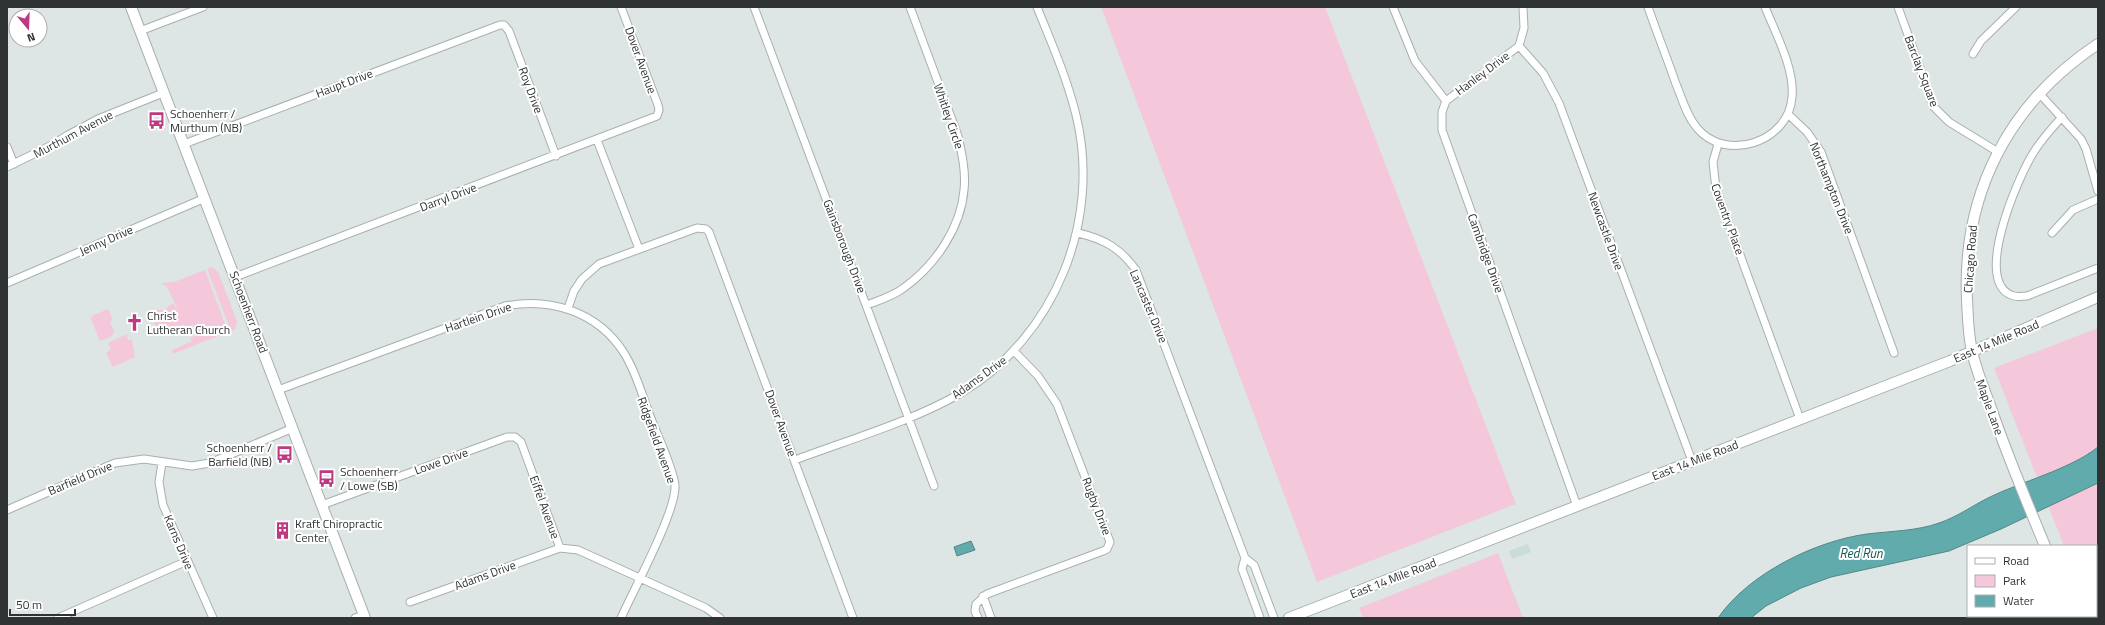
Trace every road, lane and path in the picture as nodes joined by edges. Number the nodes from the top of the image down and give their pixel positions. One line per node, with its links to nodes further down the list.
1 (131, 7): 14 (main road, Schoenherr Road)
2 (203, 7): 14 (street)
3 (621, 7): 21 (street, Dover Avenue)
4 (754, 7): 42 (street, Gainsborough Drive)
5 (910, 7): 42 (street, Whitley Circle)
6 (1037, 7): 35 (street)
7 (1393, 7): 20 (street)
8 (1523, 7): 16 (street)
9 (1648, 7): 26 (street)
10 (1765, 7): 22 (street)
11 (1898, 7): 28 (street, Barclay Square)
12 (2016, 7): 17 (street)
13 (504, 25): 25 (street, Haupt Drive); 29 (street, Roy Drive)
14 (140, 31): 18 (main road, Schoenherr Road)
15 (2098, 44): 19 (main road, Chicago Road)
16 (1519, 46): 20 (street, Hanley Drive); 53 (street, Newcastle Drive)
17 (1973, 54)
18 (163, 93): 25 (main road, Schoenherr Road); 30 (street, Murthum Avenue)
19 (2039, 93): 23 (street); 28 (main road, Chicago Road)
20 (1446, 101): 57 (street, Cambridge Drive)
21 (659, 114): 24 (street, Darryl Drive)
22 (1789, 115): 26 (street); 46 (street, Northampton Drive)
23 (2062, 117): 32 (street); 38 (street)
24 (597, 140): 29 (street, Darryl Drive); 37 (street)
25 (184, 144): 33 (main road, Schoenherr Road)
26 (1718, 144): 49 (street, Coventry Place)
27 (7, 147): 30 (street)
28 (1998, 152): 45 (main road, Chicago Road)
29 (556, 156): 39 (street, Darryl Drive)
30 (14, 164): 31 (street, Murthum Avenue)
31 (7, 167)
32 (2098, 191)
33 (205, 198): 39 (main road, Schoenherr Road); 40 (street, Jenny Drive)
34 (2098, 199): 36 (street)
35 (1078, 233): 44 (street, Adams Drive); 61 (street, Lancaster Drive)
36 (2052, 233)
37 (639, 249): 43 (street); 52 (street, Dover Avenue)
38 (2098, 268)
39 (235, 277): 47 (main road, Schoenherr Road)
40 (7, 283)
41 (2098, 297): 45 (main road, East 14 Mile Road)
42 (867, 305): 48 (street, Gainsborough Drive)
43 (568, 308): 47 (street, Hartlein Drive); 63 (street, Ridgefield Avenue)
44 (1014, 351): 48 (street, Adams Drive); 64 (street, Rugby Drive)
45 (1972, 352): 49 (main road, East 14 Mile Road); 59 (main road, Maple Lane)
46 (1894, 353)
47 (278, 390): 50 (main road, Schoenherr Road)
48 (908, 417): 52 (street, Adams Drive); 55 (street, Gainsborough Drive)
49 (1800, 419): 53 (main road, East 14 Mile Road)
50 (293, 428): 54 (street, Barfield Drive); 56 (main road, Schoenherr Road)
51 (515, 437): 56 (street, Lowe Drive); 60 (street, Eiffel Avenue)
52 (795, 460): 71 (street, Dover Avenue)
53 (1692, 461): 57 (main road, East 14 Mile Road)
54 (162, 463): 58 (street, Barfield Drive); 62 (street, Karns Drive)
55 (934, 486)
56 (322, 505): 66 (main road, Schoenherr Road)
57 (1577, 506): 76 (main road, East 14 Mile Road)
58 (7, 510)
59 (2045, 545)
60 (560, 548): 63 (street, Eiffel Avenue); 65 (street, Adams Drive)
61 (1245, 558): 74 (street, Lancaster Drive); 75 (street, Lancaster Drive)
62 (187, 561): 67 (street); 68 (street, Karns Drive)
63 (639, 577): 69 (street); 70 (street)
64 (983, 596): 72 (street); 73 (street)
65 (410, 602)
66 (361, 617)
67 (58, 618)
68 (213, 618)
69 (621, 618)
70 (720, 618)
71 (853, 618)
72 (978, 618)
73 (991, 618)
74 (1260, 618)
75 (1274, 618)
76 (1289, 618)

